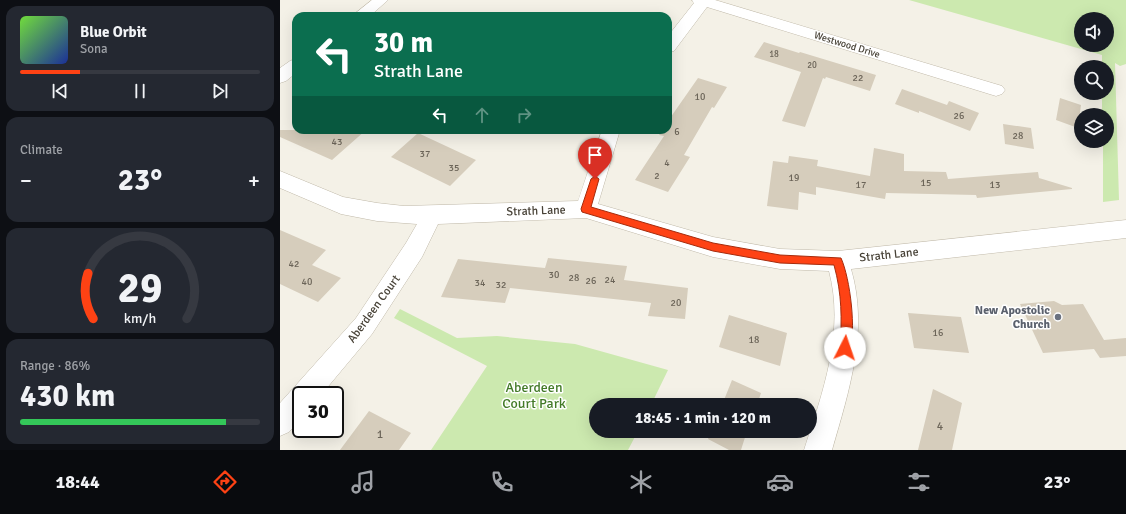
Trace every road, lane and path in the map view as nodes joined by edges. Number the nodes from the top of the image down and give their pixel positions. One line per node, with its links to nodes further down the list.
1 (381, 0): 3 (street)
2 (701, 1): 4 (street); 7 (street, Westwood Drive)
3 (365, 12)
4 (672, 41)
5 (292, 68): 6 (street)
6 (280, 77)
7 (996, 90)
8 (610, 134): 10 (street)
9 (280, 179): 11 (street, Strath Lane)
10 (586, 209): 11 (street, Strath Lane); 13 (street, Strath Lane)
11 (432, 214): 14 (street, Aberdeen Court)
12 (1126, 229): 13 (street, Strath Lane)
13 (838, 261): 17 (street)
14 (312, 386)
15 (292, 409): 16 (street)
16 (280, 423)
17 (818, 450)

